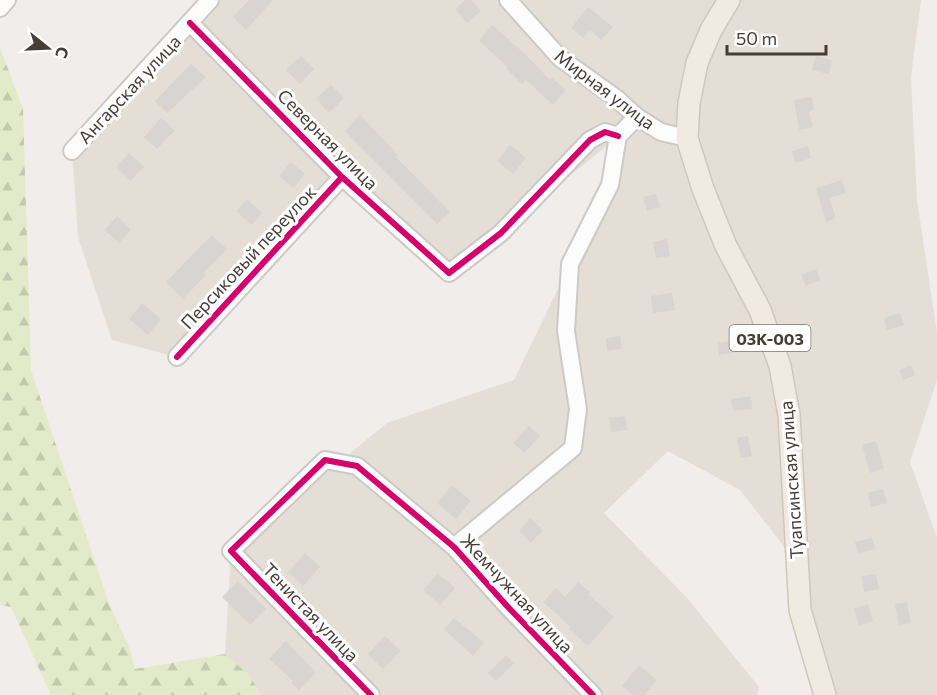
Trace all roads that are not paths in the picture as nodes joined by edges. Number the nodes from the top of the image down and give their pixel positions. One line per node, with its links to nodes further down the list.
1 (7, 0): 5 (street)
2 (210, 0): 6 (street, Ангарская улица)
3 (508, 0): 7 (street, Мирная улица)
4 (729, 0): 9 (main road, Туапсинская улица / 03К-003)
5 (0, 8)
6 (190, 23): 10 (street, Ангарская улица); 11 (street, Северная улица)
7 (637, 117): 8 (street); 9 (street, Мирная улица)
8 (618, 136): 11 (street, Северная улица); 13 (street)
9 (687, 138): 17 (main road, Туапсинская улица / 03К-003)
10 (72, 151)
11 (342, 177): 12 (street, Персиковый переулок)
12 (177, 357)
13 (454, 547): 14 (street, Жемчужная улица); 16 (street, Жемчужная улица)
14 (231, 551): 15 (street, Тенистая улица)
15 (370, 695)
16 (593, 695)
17 (825, 695)

